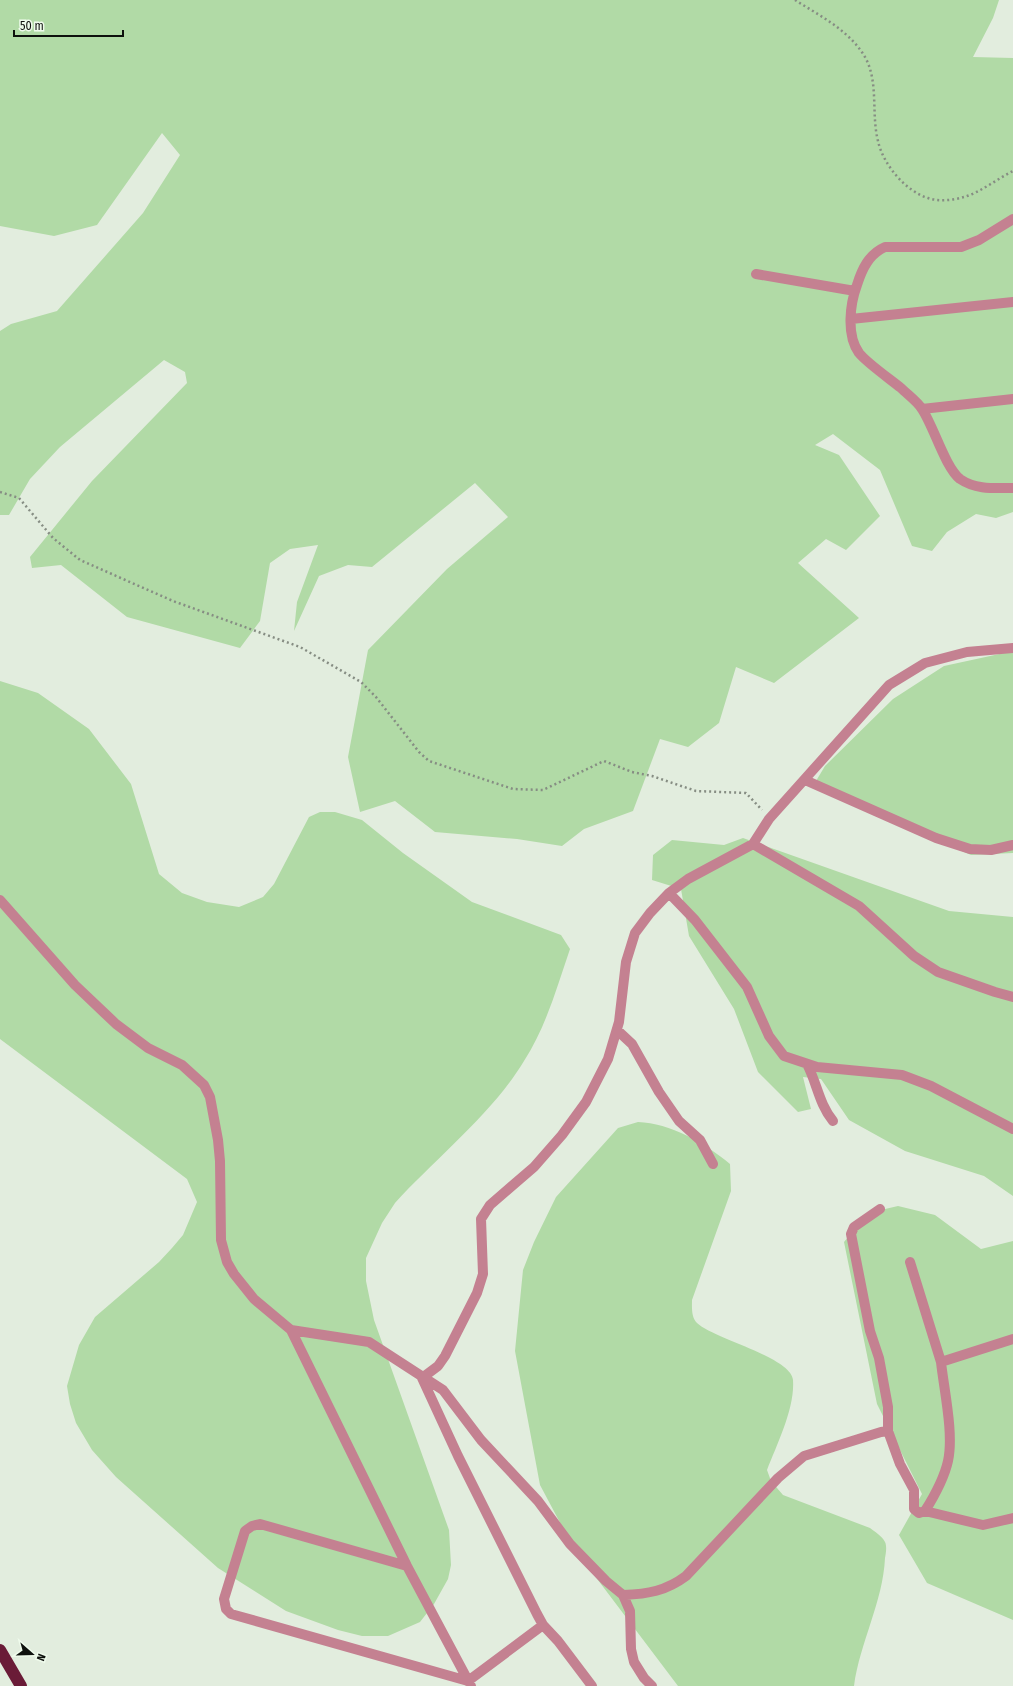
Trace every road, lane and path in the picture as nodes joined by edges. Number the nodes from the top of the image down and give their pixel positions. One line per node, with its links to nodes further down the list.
1 (795, 0): 2 (path)
2 (1013, 172)
3 (1013, 219): 5 (street)
4 (756, 274): 5 (street)
5 (855, 291): 7 (street)
6 (1013, 302): 7 (street)
7 (851, 319): 9 (street)
8 (1013, 399): 9 (street)
9 (922, 409): 10 (street)
10 (1013, 488)
11 (0, 492): 14 (path)
12 (1013, 648): 13 (street)
13 (805, 780): 14 (street); 16 (street)
14 (769, 819): 15 (street)
15 (753, 844): 17 (street); 19 (street)
16 (1013, 845)
17 (669, 893): 20 (street); 21 (street)
18 (0, 900): 27 (street)
19 (1013, 997)
20 (617, 1030): 24 (street); 30 (street)
21 (807, 1064): 22 (street); 23 (street)
22 (833, 1120)
23 (1013, 1129)
24 (713, 1164)
25 (880, 1209): 31 (street)
26 (910, 1262): 29 (street)
27 (291, 1330): 30 (street); 34 (street)
28 (1013, 1339): 29 (street)
29 (940, 1362): 32 (street)
30 (422, 1378): 35 (street); 36 (street)
31 (888, 1431): 32 (street); 35 (street)
32 (925, 1511): 33 (street)
33 (1013, 1518)
34 (407, 1566): 38 (street); 38 (street)
35 (623, 1595): 41 (street)
36 (543, 1625): 38 (street); 40 (street)
37 (0, 1650): 39 (highway)
38 (469, 1684)
39 (21, 1686)
40 (592, 1686)
41 (652, 1686)

